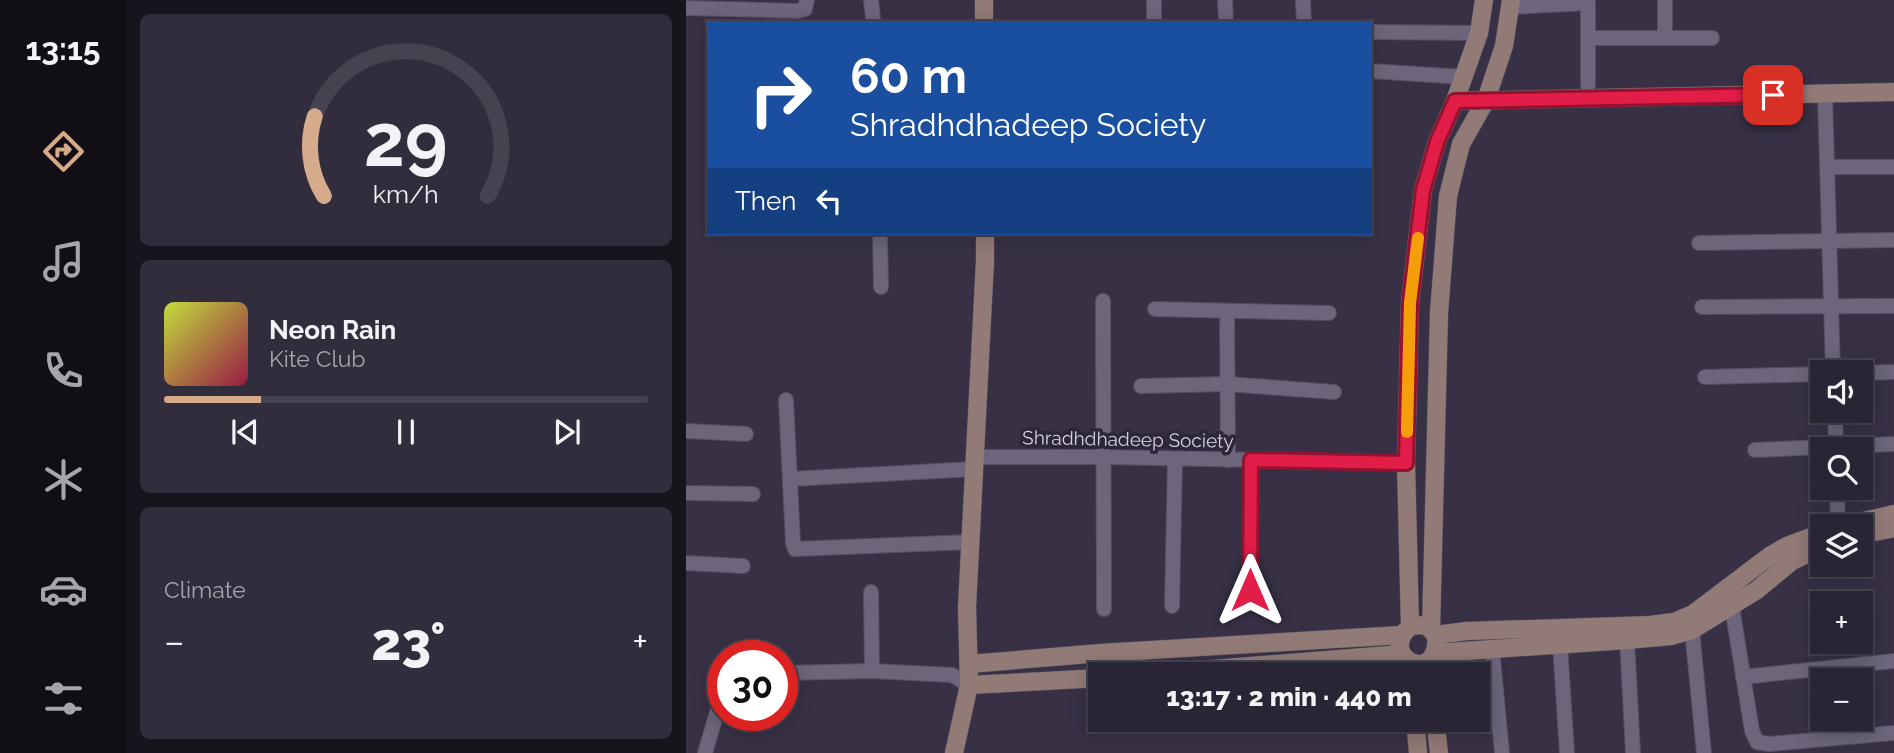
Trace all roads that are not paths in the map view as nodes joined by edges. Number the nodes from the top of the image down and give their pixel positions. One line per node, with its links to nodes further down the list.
1 (807, 0): 11 (street)
2 (871, 0): 13 (street)
3 (984, 0): 14 (street)
4 (1154, 0): 15 (street)
5 (1225, 0): 16 (street)
6 (1303, 0): 17 (street)
7 (1484, 0): 19 (street)
8 (1665, 0): 21 (street)
9 (1588, 2): 10 (street); 20 (street)
10 (1510, 3): 28 (street)
11 (745, 5): 12 (street)
12 (686, 8)
13 (873, 18)
14 (984, 21)
15 (1154, 21)
16 (1226, 21)
17 (1304, 21)
18 (1372, 32): 19 (street)
19 (1479, 33): 24 (street)
20 (1588, 38): 21 (street); 25 (street)
21 (1665, 38): 22 (street)
22 (1712, 38)
23 (1372, 71): 24 (street)
24 (1463, 77): 29 (street)
25 (1588, 85)
26 (1894, 92): 27 (street)
27 (1825, 94): 28 (street); 30 (street)
28 (1486, 100): 29 (street); 88 (street)
29 (1455, 101): 65 (street)
30 (1828, 167): 31 (street); 35 (street)
31 (1894, 167)
32 (880, 235): 37 (street)
33 (985, 235): 64 (street)
34 (1894, 240): 35 (street)
35 (1830, 241): 36 (street); 39 (street)
36 (1699, 243)
37 (881, 287)
38 (1103, 302): 60 (street)
39 (1831, 306): 40 (street); 41 (street); 45 (street)
40 (1894, 306)
41 (1702, 307)
42 (1155, 309): 43 (street)
43 (1227, 311): 44 (street); 50 (street)
44 (1329, 313)
45 (1833, 360)
46 (1894, 372): 47 (street)
47 (1873, 373)
48 (1810, 374): 49 (street)
49 (1705, 377)
50 (1227, 384): 51 (street); 52 (street); 62 (street)
51 (1141, 386)
52 (1334, 392)
53 (786, 400): 66 (street)
54 (686, 431): 55 (street)
55 (746, 434)
56 (1894, 444): 57 (street)
57 (1873, 445)
58 (1810, 449): 59 (street)
59 (1755, 450)
60 (1103, 457): 61 (street, Shradhdhadeep Society); 64 (street, Shradhdhadeep Society); 82 (street)
61 (1175, 459): 62 (street, Shradhdhadeep Society); 80 (street)
62 (1228, 460): 63 (street, Shradhdhadeep Society)
63 (1251, 460): 65 (street, Shradhdhadeep Society); 78 (street)
64 (974, 463): 66 (street, Shradhdhadeep Society); 74 (street)
65 (1406, 463): 83 (street)
66 (790, 479): 74 (street)
67 (686, 493): 68 (street)
68 (753, 494)
69 (1894, 514): 70 (street)
70 (1873, 519)
71 (1894, 528): 72 (street)
72 (1873, 532)
73 (1810, 537): 88 (street)
74 (970, 542): 91 (street)
75 (1810, 553): 81 (street)
76 (686, 563): 77 (street)
77 (743, 566)
78 (1250, 590)
79 (871, 592): 92 (street)
80 (1172, 606)
81 (1732, 607): 84 (street); 95 (street)
82 (1104, 609)
83 (1406, 631): 88 (street); 88 (street); 91 (street)
84 (1692, 631): 85 (street); 109 (street)
85 (1627, 640): 86 (street); 108 (street)
86 (1560, 644): 87 (street); 107 (street)
87 (1492, 648): 88 (street); 106 (street)
88 (1423, 655): 90 (street)
89 (1894, 661): 95 (street)
90 (1322, 662)
91 (969, 664): 94 (street); 97 (street)
92 (872, 671): 93 (street); 94 (street)
93 (798, 673)
94 (952, 675): 97 (street)
95 (1744, 677): 101 (street)
96 (1088, 679): 97 (street)
97 (969, 685): 103 (street)
98 (711, 731): 102 (street)
99 (1416, 732): 104 (street)
100 (1437, 732): 105 (street)
101 (1894, 733)
102 (705, 753)
103 (954, 753)
104 (1418, 753)
105 (1439, 753)
106 (1502, 753)
107 (1567, 753)
108 (1633, 753)
109 (1704, 753)

